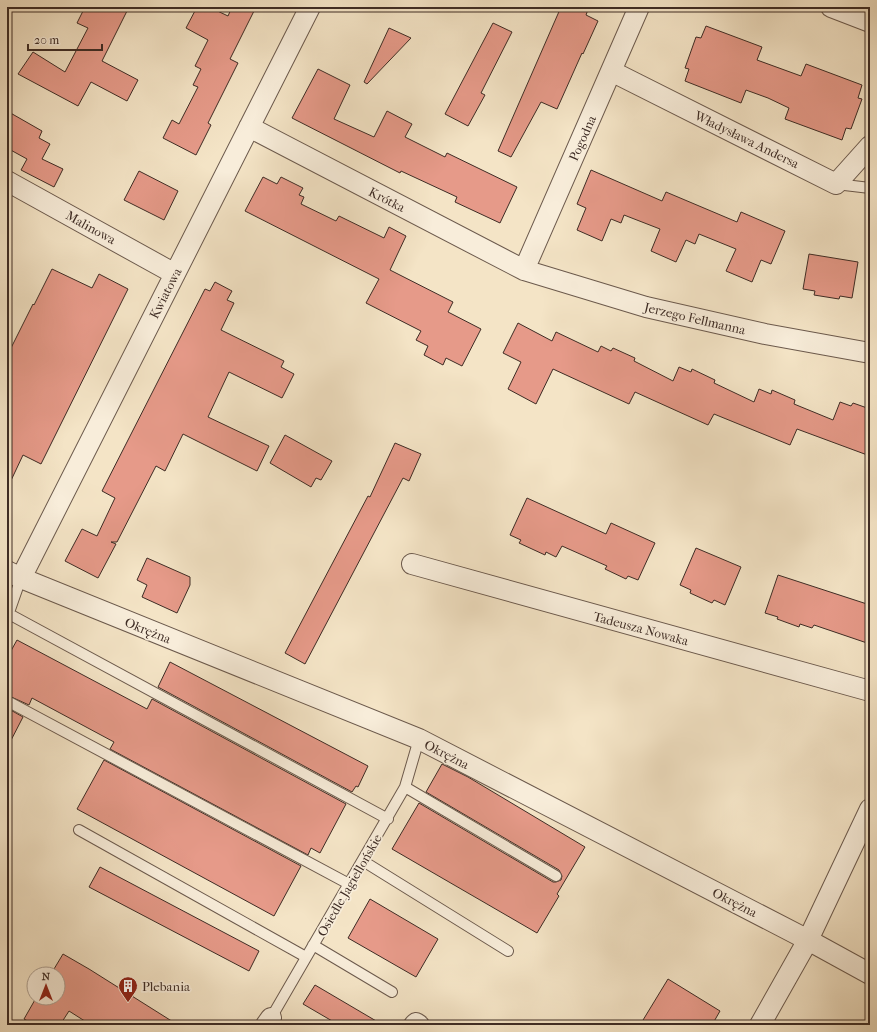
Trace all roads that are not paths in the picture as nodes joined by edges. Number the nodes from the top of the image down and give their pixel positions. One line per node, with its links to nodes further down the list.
1 (310, 7): 6 (street, Kwiatowa)
2 (639, 7): 5 (street, Pogodna)
3 (831, 7): 4 (street)
4 (870, 22)
5 (611, 72): 9 (street, Władysława Andersa); 11 (street, Pogodna)
6 (249, 127): 11 (street, Krótka); 12 (street, Kwiatowa)
7 (870, 146): 9 (street)
8 (7, 181): 12 (street, Malinowa)
9 (836, 184): 10 (lane)
10 (870, 188)
11 (524, 270): 13 (street, Jerzego Fellmanna)
12 (175, 274): 15 (street, Kwiatowa)
13 (870, 352)
14 (412, 564): 17 (street, Tadeusza Nowaka)
15 (14, 575): 16 (lane); 19 (street, Okrężna)
16 (8, 616): 22 (lane)
17 (870, 691)
18 (7, 701): 26 (lane)
19 (419, 739): 20 (lane, Osiedle Jagiellońskie); 27 (street, Okrężna)
20 (405, 787): 22 (lane, Osiedle Jagiellońskie); 25 (lane)
21 (870, 810): 27 (street)
22 (388, 819): 24 (lane, Osiedle Jagiellońskie)
23 (79, 830): 30 (lane)
24 (363, 861): 26 (lane, Osiedle Jagiellońskie); 29 (lane)
25 (556, 876)
26 (349, 884): 28 (lane, Osiedle Jagiellońskie)
27 (808, 940): 31 (street, Okrężna); 36 (street)
28 (313, 945): 30 (lane, Osiedle Jagiellońskie); 32 (lane)
29 (508, 951)
30 (306, 957): 33 (lane, Osiedle Jagiellońskie)
31 (870, 974)
32 (392, 992)
33 (268, 1021)
34 (414, 1025): 35 (street)
35 (419, 1025)
36 (760, 1025)

